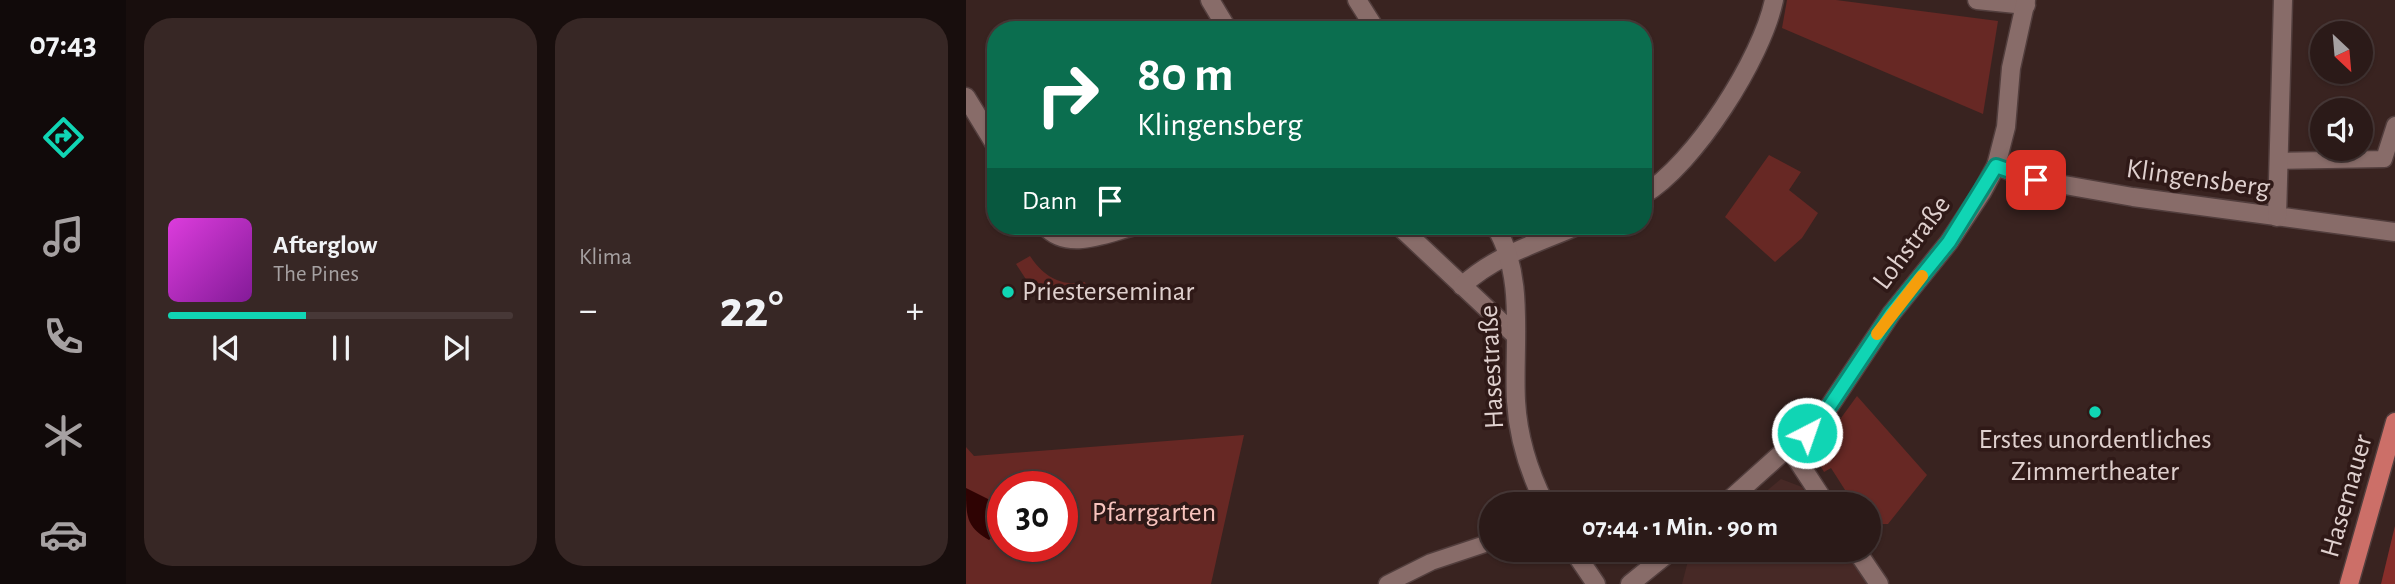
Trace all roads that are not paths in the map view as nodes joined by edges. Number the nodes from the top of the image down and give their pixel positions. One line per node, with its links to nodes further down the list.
1 (1210, 0): 7 (street)
2 (1357, 0): 8 (street)
3 (1774, 0): 14 (street)
4 (1977, 0): 6 (street)
5 (2283, 0): 12 (street)
6 (2026, 3): 13 (street, Lohstraße)
7 (1223, 21)
8 (1370, 21)
9 (966, 97): 11 (street)
10 (2395, 125): 12 (lane)
11 (987, 131)
12 (2279, 162): 15 (street)
13 (1996, 166): 15 (street, Klingensberg); 26 (street, Lohstraße)
14 (1652, 190)
15 (2277, 217): 16 (street, Klingensberg)
16 (2395, 232)
17 (1059, 235): 18 (street)
18 (1091, 235)
19 (1408, 235): 23 (street)
20 (1500, 235): 22 (street, Hasestraße)
21 (1555, 235): 22 (street)
22 (1509, 254): 23 (street); 24 (street, Hasestraße)
23 (1462, 286): 24 (street)
24 (1514, 334): 27 (street, Hasestraße)
25 (2395, 422): 38 (main road, Hasemauer)
26 (1790, 449): 28 (street, Lohstraße); 29 (street)
27 (1539, 492)
28 (1739, 492)
29 (1818, 492)
30 (1479, 546): 34 (lane)
31 (1581, 562): 35 (street)
32 (1657, 562): 36 (street)
33 (1864, 562): 37 (street)
34 (1387, 584)
35 (1596, 584)
36 (1630, 584)
37 (1879, 584)
38 (2349, 584)

